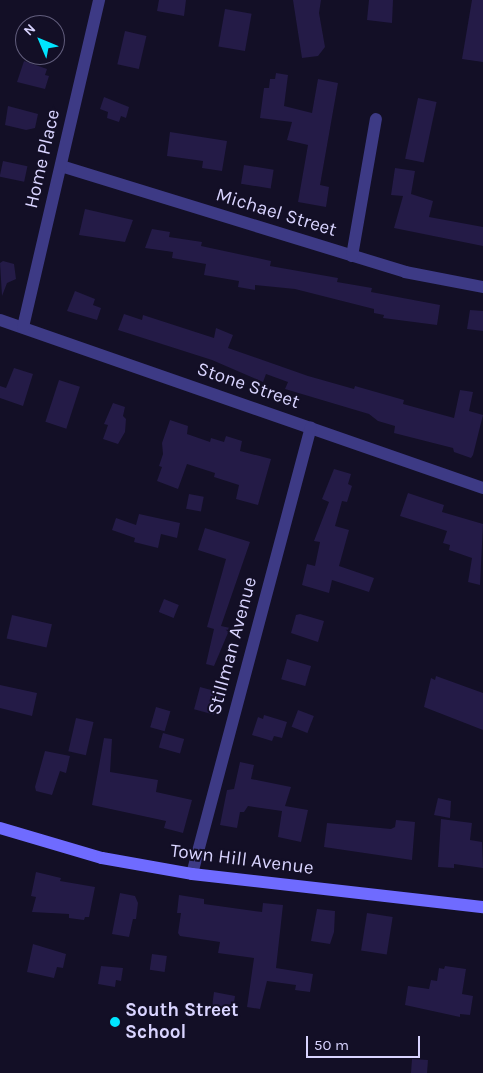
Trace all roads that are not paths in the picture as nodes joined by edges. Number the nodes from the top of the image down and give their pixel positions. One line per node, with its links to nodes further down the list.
1 (99, 0): 3 (street, Home Place)
2 (376, 119): 4 (street)
3 (61, 166): 4 (street, Michael Street); 7 (street, Home Place)
4 (352, 256): 5 (street, Michael Street)
5 (483, 287)
6 (0, 320): 7 (street, Stone Street)
7 (23, 327): 8 (street, Stone Street)
8 (311, 428): 9 (street, Stone Street); 11 (street, Stillman Avenue)
9 (483, 488)
10 (0, 828): 11 (street, Town Hill Avenue)
11 (192, 874): 12 (street, Town Hill Avenue)
12 (483, 907)

